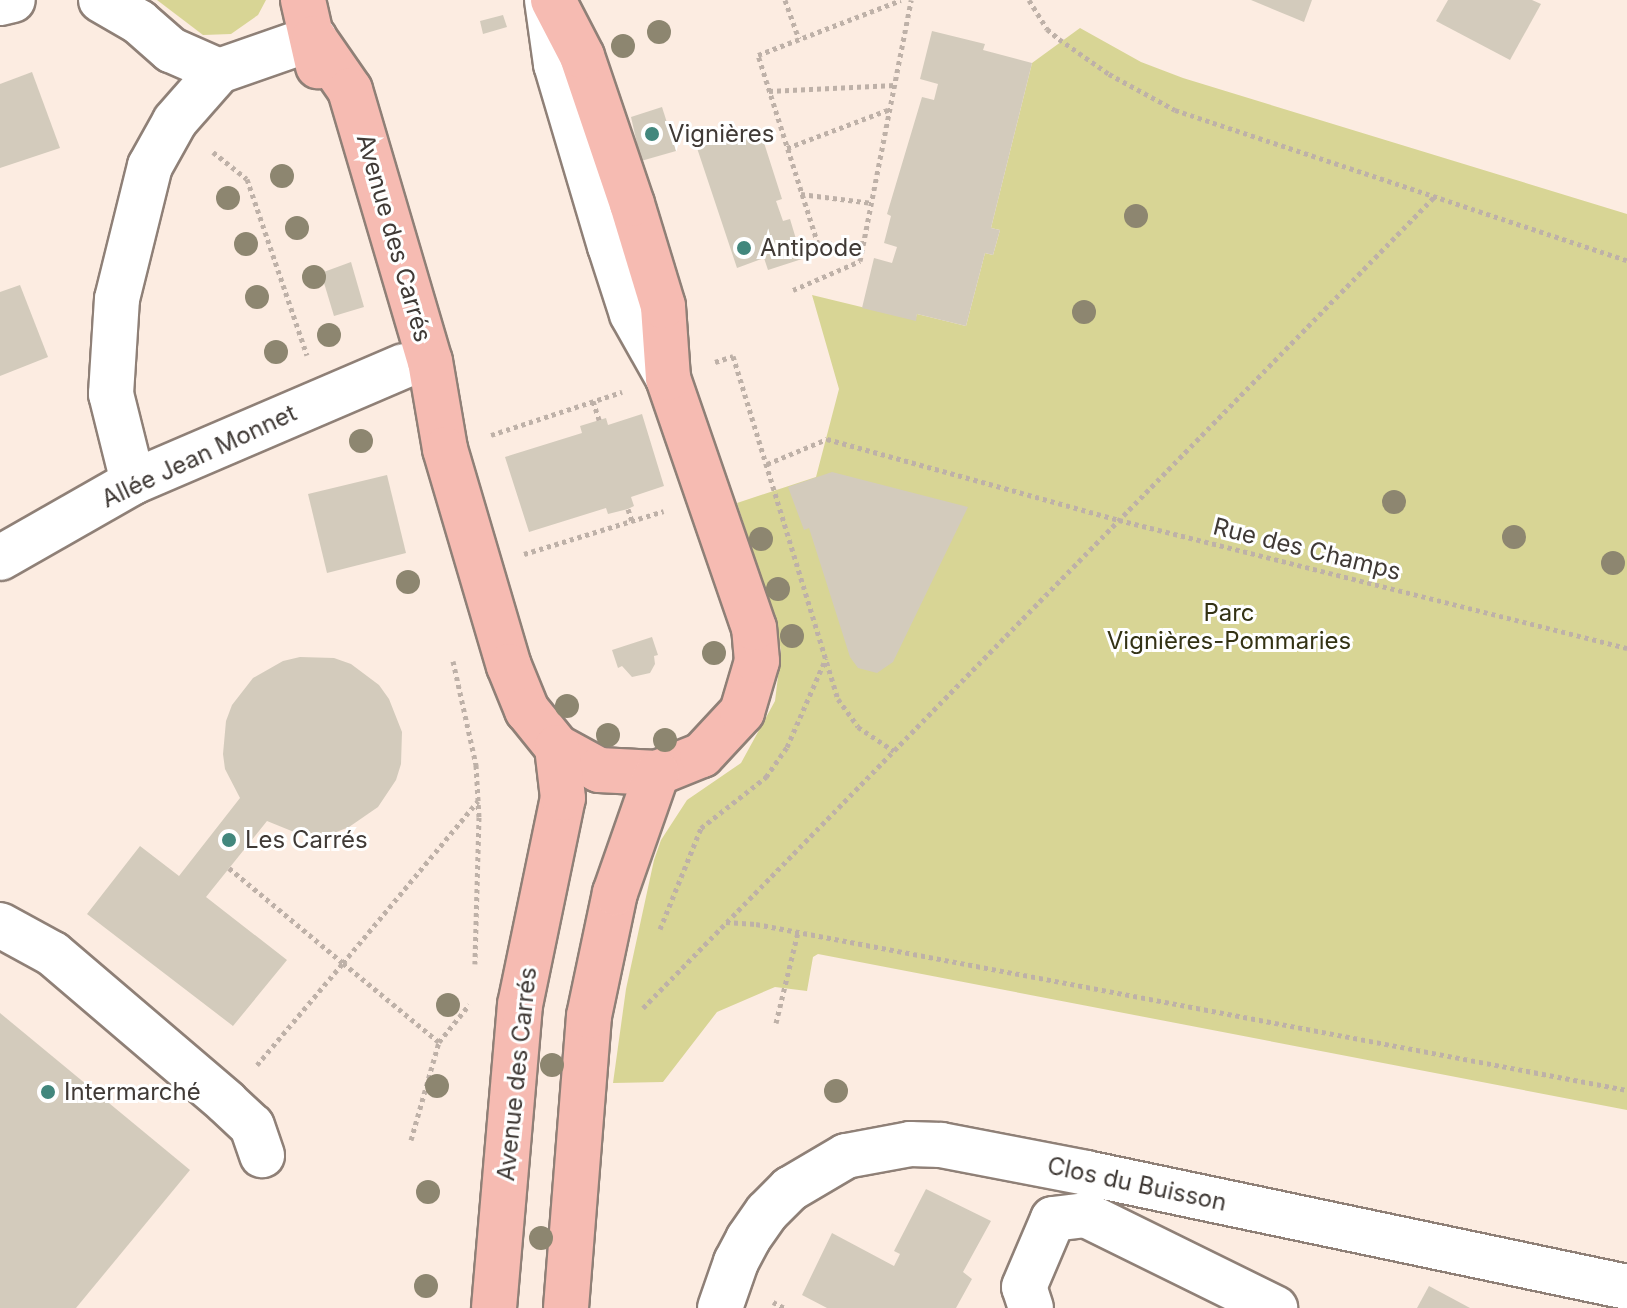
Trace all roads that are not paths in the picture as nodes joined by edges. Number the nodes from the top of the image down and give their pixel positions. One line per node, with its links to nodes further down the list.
1 (13, 0): 4 (street)
2 (101, 0): 6 (street)
3 (550, 0): 12 (main road, Avenue des Carrés)
4 (0, 3)
5 (309, 19): 6 (street); 7 (main road, Avenue des Carrés); 8 (main road, Avenue des Carrés)
6 (219, 71): 9 (street)
7 (403, 366): 8 (main road, Avenue des Carrés); 9 (street, Allée Jean Monnet)
8 (445, 449): 11 (main road, Avenue des Carrés)
9 (133, 482): 10 (street, Allée Jean Monnet)
10 (0, 558)
11 (557, 747): 12 (main road, Avenue des Carrés); 17 (main road, Avenue des Carrés)
12 (657, 773): 18 (main road)
13 (0, 925): 14 (street)
14 (262, 1155)
15 (1086, 1194): 16 (street, Clos du Buisson); 19 (street, Clos du Buisson); 20 (street); 21 (street)
16 (1627, 1287)
17 (494, 1308)
18 (566, 1308)
19 (720, 1308)
20 (1031, 1308)
21 (1275, 1308)

